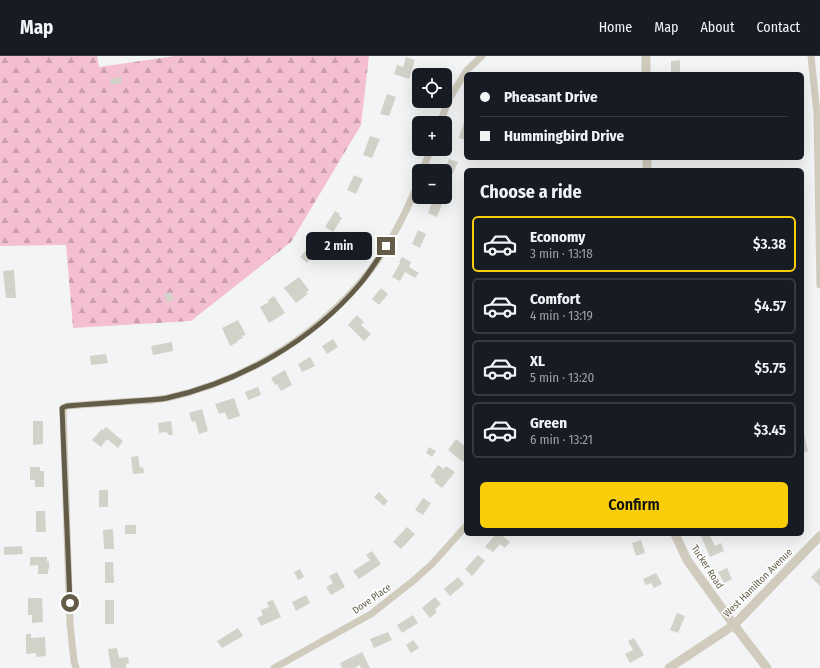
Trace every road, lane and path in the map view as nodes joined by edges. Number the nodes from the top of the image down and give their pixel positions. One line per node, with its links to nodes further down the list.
1 (482, 56): 4 (street)
2 (646, 56): 5 (street)
3 (811, 56): 9 (street)
4 (466, 72)
5 (646, 72)
6 (464, 75): 7 (street)
7 (443, 116)
8 (412, 195): 15 (street)
9 (819, 215): 10 (street)
10 (820, 285)
11 (464, 528): 16 (street, Dove Place)
12 (676, 536): 14 (street, Tucker Road)
13 (820, 536): 14 (street, West Hamilton Avenue)
14 (734, 625): 17 (street, West Hamilton Avenue); 18 (street, Tucker Road)
15 (76, 668)
16 (274, 668)
17 (669, 668)
18 (768, 668)

